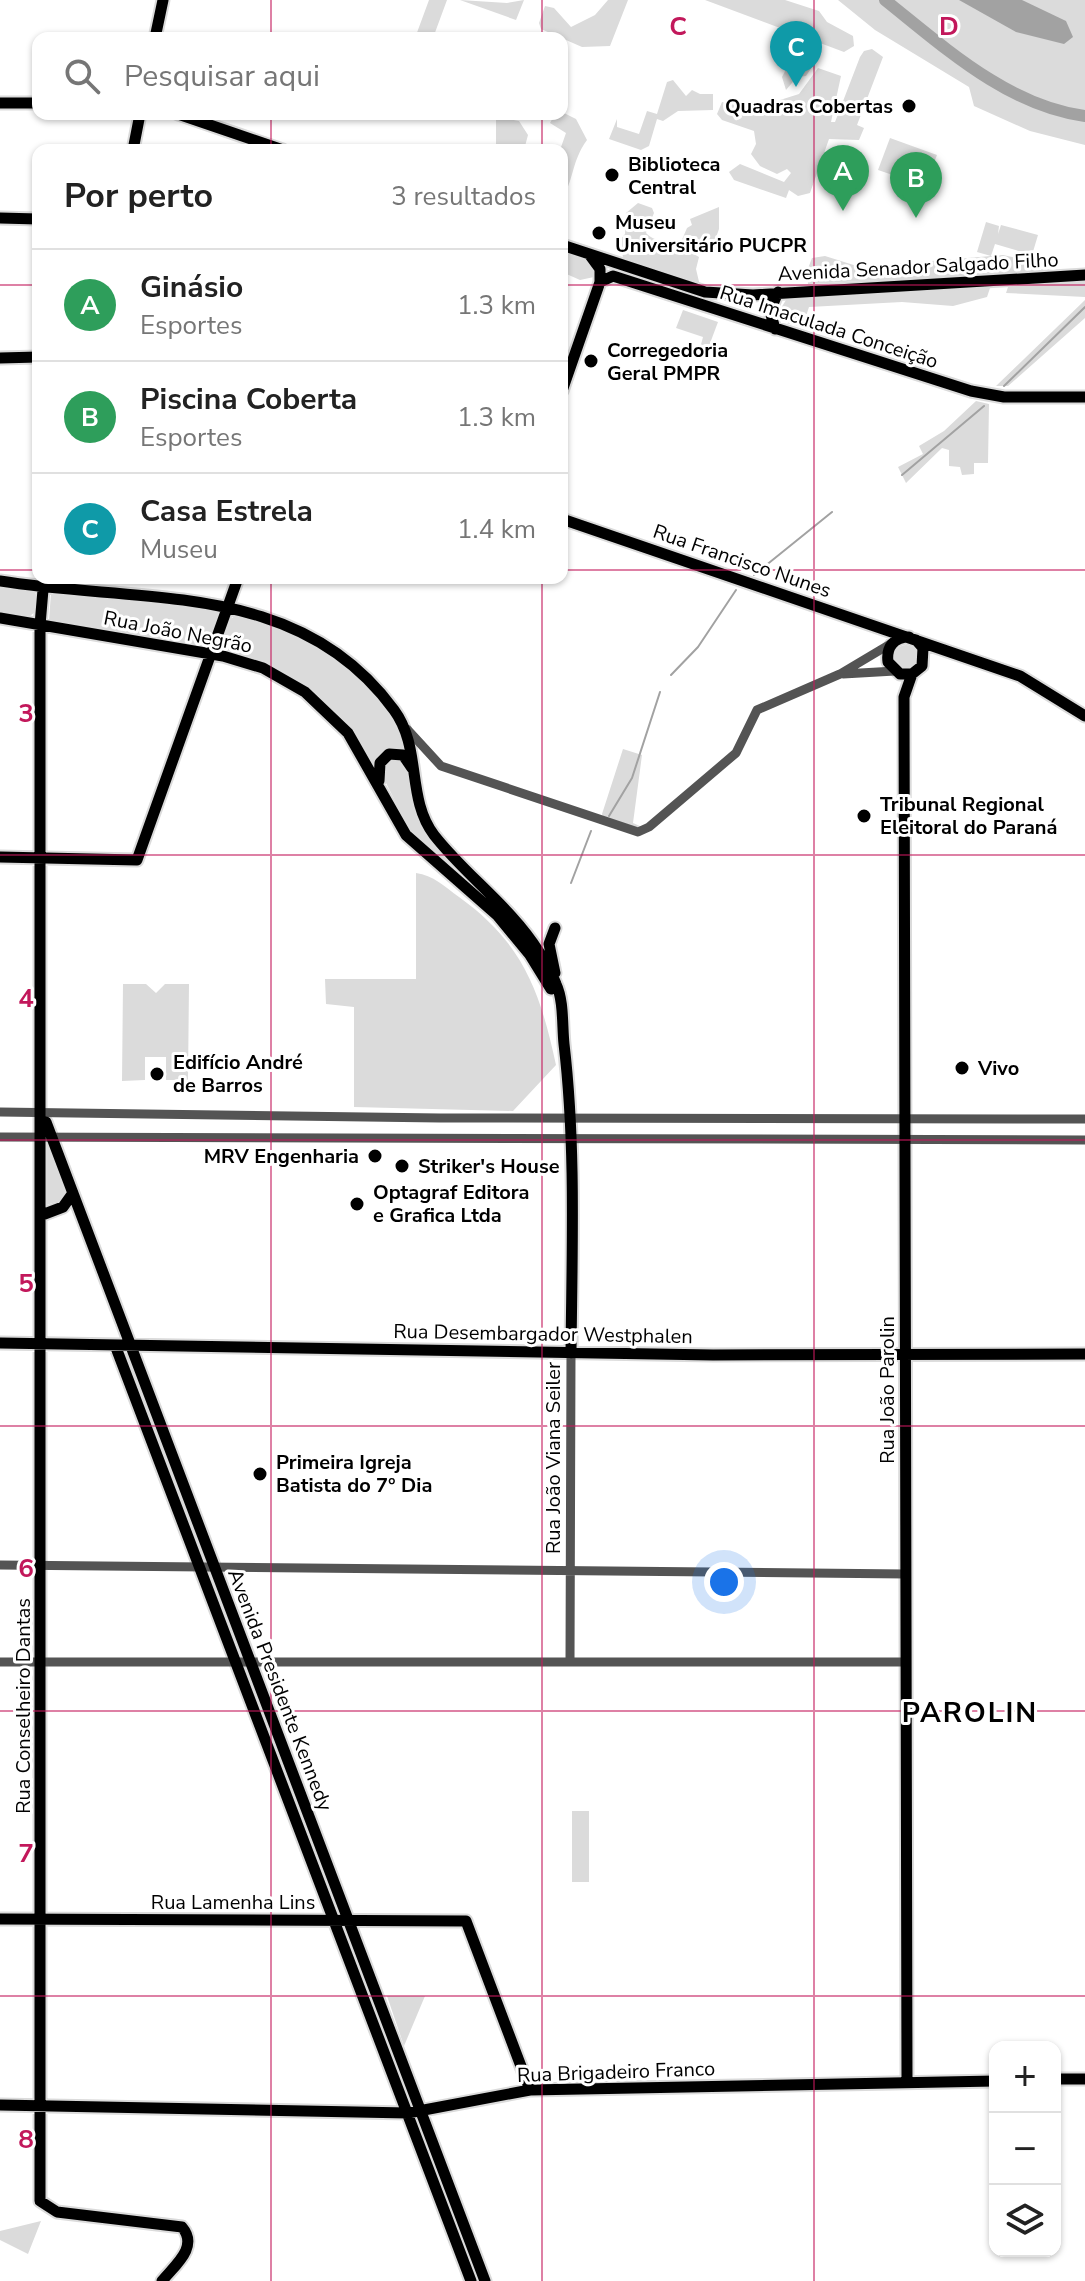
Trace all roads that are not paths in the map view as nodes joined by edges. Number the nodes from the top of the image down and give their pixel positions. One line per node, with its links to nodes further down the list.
1 (163, 0): 2 (main road)
2 (156, 32)
3 (0, 103): 4 (main road)
4 (32, 103)
5 (139, 120): 7 (main road)
6 (196, 120): 8 (main road)
7 (134, 144)
8 (266, 144)
9 (0, 218): 10 (main road)
10 (32, 219)
11 (568, 247): 12 (main road, Rua Imaculada Conceição)
12 (588, 254): 14 (main road); 15 (main road, Rua Imaculada Conceição)
13 (1085, 275): 16 (main road, Avenida Senador Salgado Filho)
14 (600, 282): 17 (main road, Rua Imaculada Conceição); 20 (main road)
15 (705, 292): 16 (main road, Avenida Senador Salgado Filho)
16 (778, 292): 17 (main road)
17 (775, 329): 21 (main road, Rua Imaculada Conceição)
18 (32, 357): 19 (main road)
19 (0, 358)
20 (568, 366)
21 (1085, 397)
22 (568, 521): 31 (main road, Rua Francisco Nunes)
23 (0, 581): 24 (main road)
24 (32, 582)
25 (44, 584): 30 (main road, Rua Conselheiro Dantas)
26 (59, 584): 28 (main road)
27 (236, 584): 28 (main road)
28 (227, 606): 33 (main road); 39 (main road)
29 (0, 618): 30 (main road, Rua João Negrão)
30 (40, 625): 33 (main road, Rua João Negrão); 43 (main road, Rua Conselheiro Dantas)
31 (912, 638): 32 (main road); 36 (main road); 38 (main road, Rua Francisco Nunes)
32 (892, 643): 34 (main road); 35 (street)
33 (210, 653): 41 (main road, Rua João Negrão); 43 (main road)
34 (895, 671): 35 (street); 36 (main road); 37 (main road, Rua João Parolin)
35 (840, 674): 39 (street)
36 (912, 674): 37 (main road, Rua João Parolin)
37 (904, 697): 52 (main road, Rua João Parolin)
38 (1085, 716)
39 (404, 724): 40 (main road)
40 (416, 781): 41 (main road); 45 (main road)
41 (379, 786): 45 (main road, Rua João Negrão)
42 (0, 857): 43 (main road)
43 (42, 858): 49 (main road, Rua Conselheiro Dantas)
44 (555, 928): 46 (main road)
45 (521, 935): 46 (main road, Rua João Viana Seiler); 47 (main road, Rua João Viana Seiler)
46 (557, 986): 47 (main road, Rua João Viana Seiler)
47 (561, 1015): 50 (main road, Rua João Viana Seiler)
48 (0, 1112): 49 (street)
49 (42, 1112): 50 (street); 55 (main road, Rua Conselheiro Dantas)
50 (573, 1118): 51 (street); 56 (main road, Rua João Viana Seiler)
51 (878, 1118): 52 (street); 57 (street)
52 (905, 1118): 53 (street); 58 (main road, Rua João Parolin)
53 (1085, 1119)
54 (0, 1137): 55 (street)
55 (47, 1138): 56 (street); 60 (main road, Avenida Presidente Kennedy); 61 (main road, Rua Conselheiro Dantas)
56 (572, 1139): 57 (street); 66 (main road, Rua João Viana Seiler)
57 (879, 1140): 58 (street)
58 (905, 1140): 59 (street); 67 (main road, Rua João Parolin)
59 (1085, 1140)
60 (73, 1193): 61 (main road); 65 (main road, Avenida Presidente Kennedy)
61 (42, 1215): 63 (main road, Rua Conselheiro Dantas)
62 (0, 1343): 63 (main road, Rua Desembargador Westphalen)
63 (42, 1344): 64 (main road, Rua Desembargador Westphalen); 74 (main road, Rua Conselheiro Dantas)
64 (115, 1345): 65 (main road, Rua Desembargador Westphalen); 70 (main road, Avenida Presidente Kennedy)
65 (130, 1345): 66 (main road, Rua Desembargador Westphalen); 69 (main road, Avenida Presidente Kennedy)
66 (571, 1353): 67 (main road, Rua Desembargador Westphalen); 77 (street, Rua João Viana Seiler)
67 (905, 1354): 68 (main road, Rua Desembargador Westphalen); 78 (main road, Rua João Parolin)
68 (1085, 1354)
69 (156, 1414): 70 (main road); 71 (main road, Avenida Presidente Kennedy)
70 (143, 1419): 72 (main road, Avenida Presidente Kennedy)
71 (195, 1515): 72 (main road); 76 (main road, Avenida Presidente Kennedy)
72 (181, 1519): 75 (main road, Avenida Presidente Kennedy)
73 (0, 1565): 74 (street)
74 (41, 1566): 75 (street); 80 (main road, Rua Conselheiro Dantas)
75 (200, 1567): 76 (street); 81 (main road, Avenida Presidente Kennedy)
76 (215, 1567): 77 (street); 82 (main road, Avenida Presidente Kennedy)
77 (570, 1571): 78 (street); 83 (street, Rua João Viana Seiler)
78 (906, 1574): 84 (main road, Rua João Parolin)
79 (0, 1662): 80 (street)
80 (41, 1662): 81 (street); 88 (main road, Rua Conselheiro Dantas)
81 (236, 1662): 82 (street); 85 (main road, Avenida Presidente Kennedy)
82 (250, 1662): 83 (street); 86 (main road, Avenida Presidente Kennedy)
83 (570, 1662): 84 (street)
84 (906, 1662): 94 (main road, Rua João Parolin)
85 (253, 1707): 86 (main road); 89 (main road, Avenida Presidente Kennedy)
86 (268, 1710): 90 (main road, Avenida Presidente Kennedy)
87 (0, 1919): 88 (main road, Rua Lamenha Lins)
88 (41, 1919): 89 (main road, Rua Lamenha Lins); 97 (main road, Rua Conselheiro Dantas)
89 (334, 1920): 90 (main road, Rua Lamenha Lins); 99 (main road, Avenida Presidente Kennedy)
90 (348, 1920): 95 (main road, Rua Lamenha Lins); 98 (main road, Avenida Presidente Kennedy)
91 (1061, 2079): 92 (main road)
92 (1085, 2079)
93 (989, 2081): 94 (main road, Rua Brigadeiro Franco)
94 (907, 2082): 95 (main road, Rua Brigadeiro Franco)
95 (530, 2090): 98 (main road, Rua Brigadeiro Franco)
96 (0, 2105): 97 (main road, Rua Brigadeiro Franco)
97 (40, 2105): 99 (main road, Rua Brigadeiro Franco); 100 (main road, Rua Conselheiro Dantas)
98 (421, 2111): 99 (main road, Rua Brigadeiro Franco); 102 (main road, Avenida Presidente Kennedy)
99 (408, 2113): 101 (main road, Avenida Presidente Kennedy)
100 (162, 2281)
101 (471, 2281)
102 (485, 2281)

